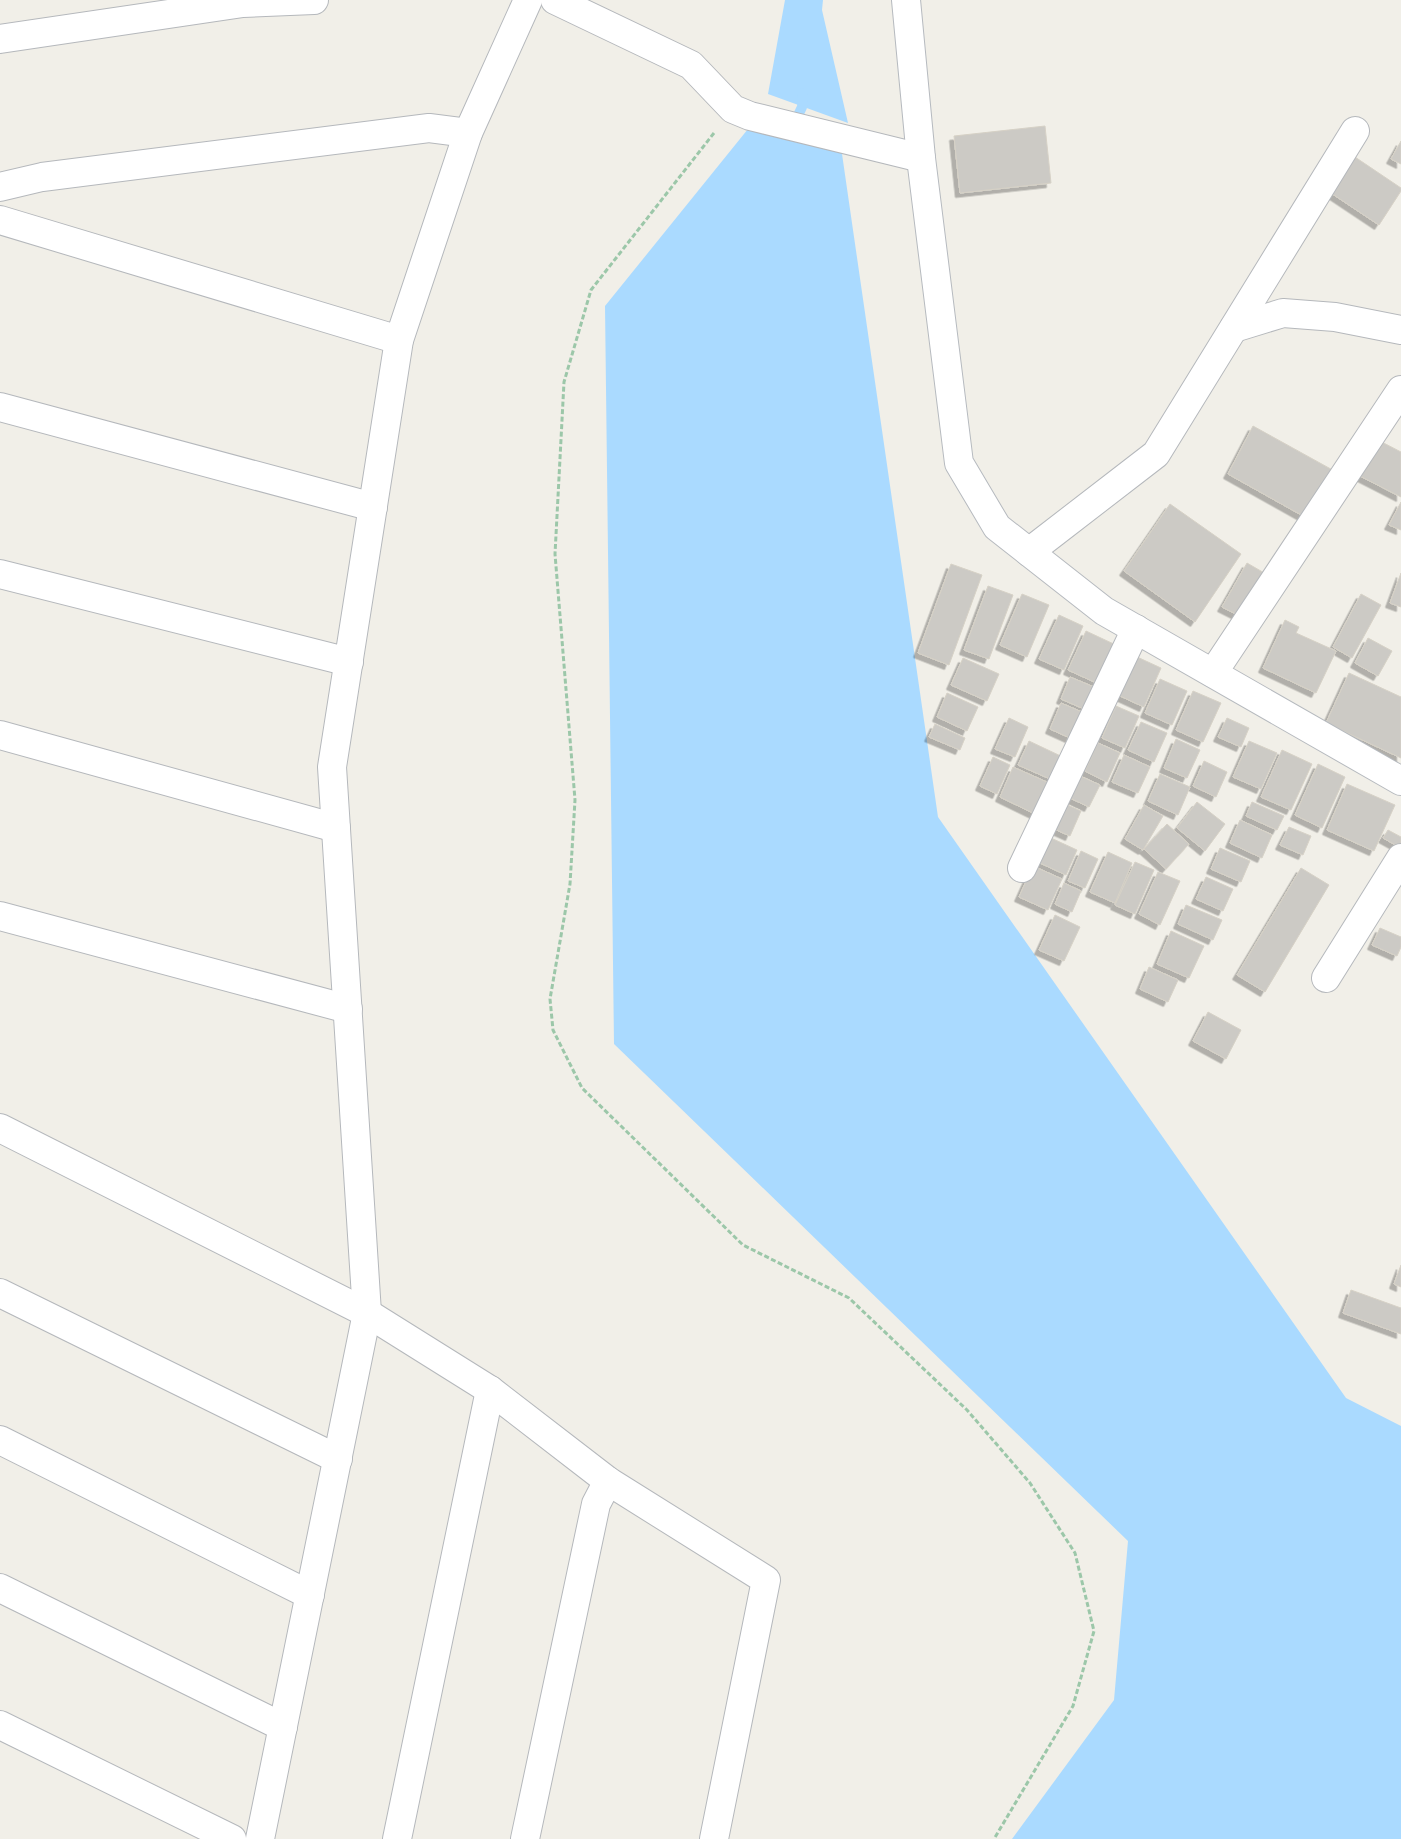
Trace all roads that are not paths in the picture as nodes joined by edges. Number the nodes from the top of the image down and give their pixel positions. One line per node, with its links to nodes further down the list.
1 (314, 0): 5 (street)
2 (528, 0): 8 (street)
3 (555, 0): 9 (street)
4 (906, 0): 9 (street)
5 (240, 2): 6 (street)
6 (0, 38)
7 (1355, 131): 12 (street)
8 (468, 133): 10 (street); 14 (street)
9 (922, 158): 18 (street)
10 (0, 187)
11 (0, 220): 14 (street)
12 (1234, 328): 13 (street); 18 (street)
13 (1401, 330)
14 (399, 340): 17 (street)
15 (1401, 390): 22 (street)
16 (0, 407): 17 (street)
17 (373, 507): 21 (street)
18 (1029, 552): 20 (street)
19 (0, 574): 21 (street)
20 (1136, 629): 22 (street); 27 (street)
21 (349, 662): 25 (street)
22 (1213, 672): 24 (street)
23 (0, 735): 25 (street)
24 (1401, 781)
25 (336, 828): 30 (street)
26 (1401, 858): 29 (street)
27 (1022, 868)
28 (0, 916): 30 (street)
29 (1326, 978)
30 (348, 1009): 33 (street)
31 (0, 1128): 33 (street)
32 (0, 1293): 36 (street)
33 (367, 1313): 34 (street); 36 (street)
34 (490, 1390): 37 (street); 44 (street)
35 (0, 1440): 39 (street)
36 (338, 1459): 39 (street)
37 (608, 1481): 45 (street); 46 (street)
38 (0, 1588): 41 (street)
39 (310, 1594): 41 (street)
40 (0, 1724): 42 (street)
41 (283, 1727): 43 (street)
42 (232, 1839)
43 (260, 1839)
44 (397, 1839)
45 (525, 1839)
46 (714, 1839)

